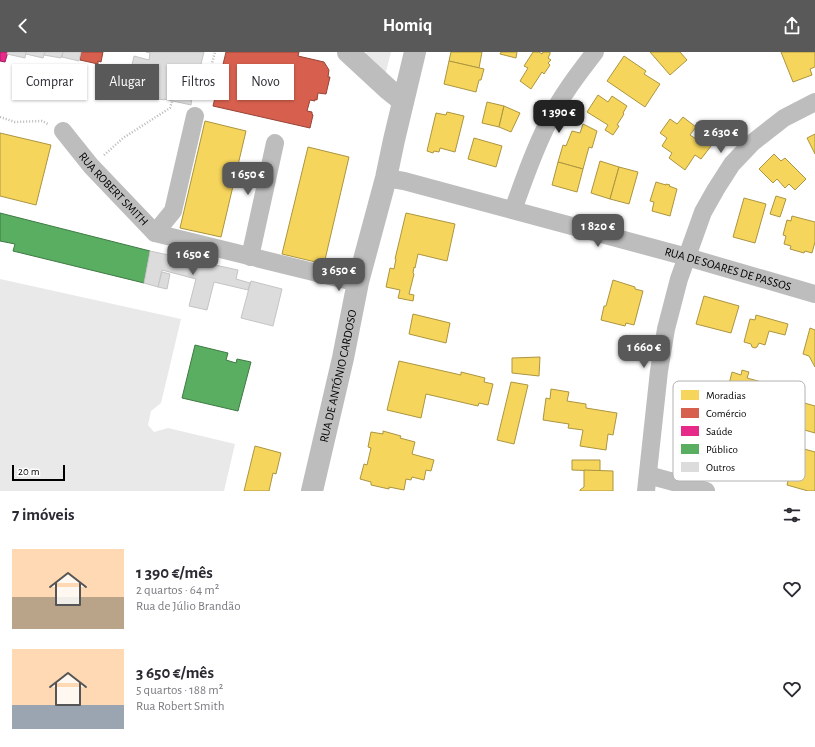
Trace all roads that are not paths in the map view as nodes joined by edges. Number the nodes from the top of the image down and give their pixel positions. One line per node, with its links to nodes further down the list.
1 (348, 52): 4 (street)
2 (415, 52): 4 (street, RUA DE ANTÓNIO CARDOSO)
3 (595, 52): 10 (street)
4 (403, 101): 9 (street, RUA DE ANTÓNIO CARDOSO)
5 (815, 102): 13 (street)
6 (197, 106): 11 (street)
7 (63, 131): 11 (street, RUA ROBERT SMITH)
8 (275, 143): 12 (street)
9 (386, 178): 10 (street, RUA DE SOARES DE PASSOS); 14 (street, RUA DE ANTÓNIO CARDOSO)
10 (514, 210): 13 (street, RUA DE SOARES DE PASSOS)
11 (155, 234): 12 (street, RUA ROBERT SMITH)
12 (250, 257): 14 (street, RUA ROBERT SMITH)
13 (687, 257): 15 (street, RUA DE SOARES DE PASSOS); 16 (street)
14 (358, 282): 17 (street, RUA DE ANTÓNIO CARDOSO)
15 (815, 294)
16 (647, 483): 18 (street)
17 (312, 491)
18 (706, 491)

